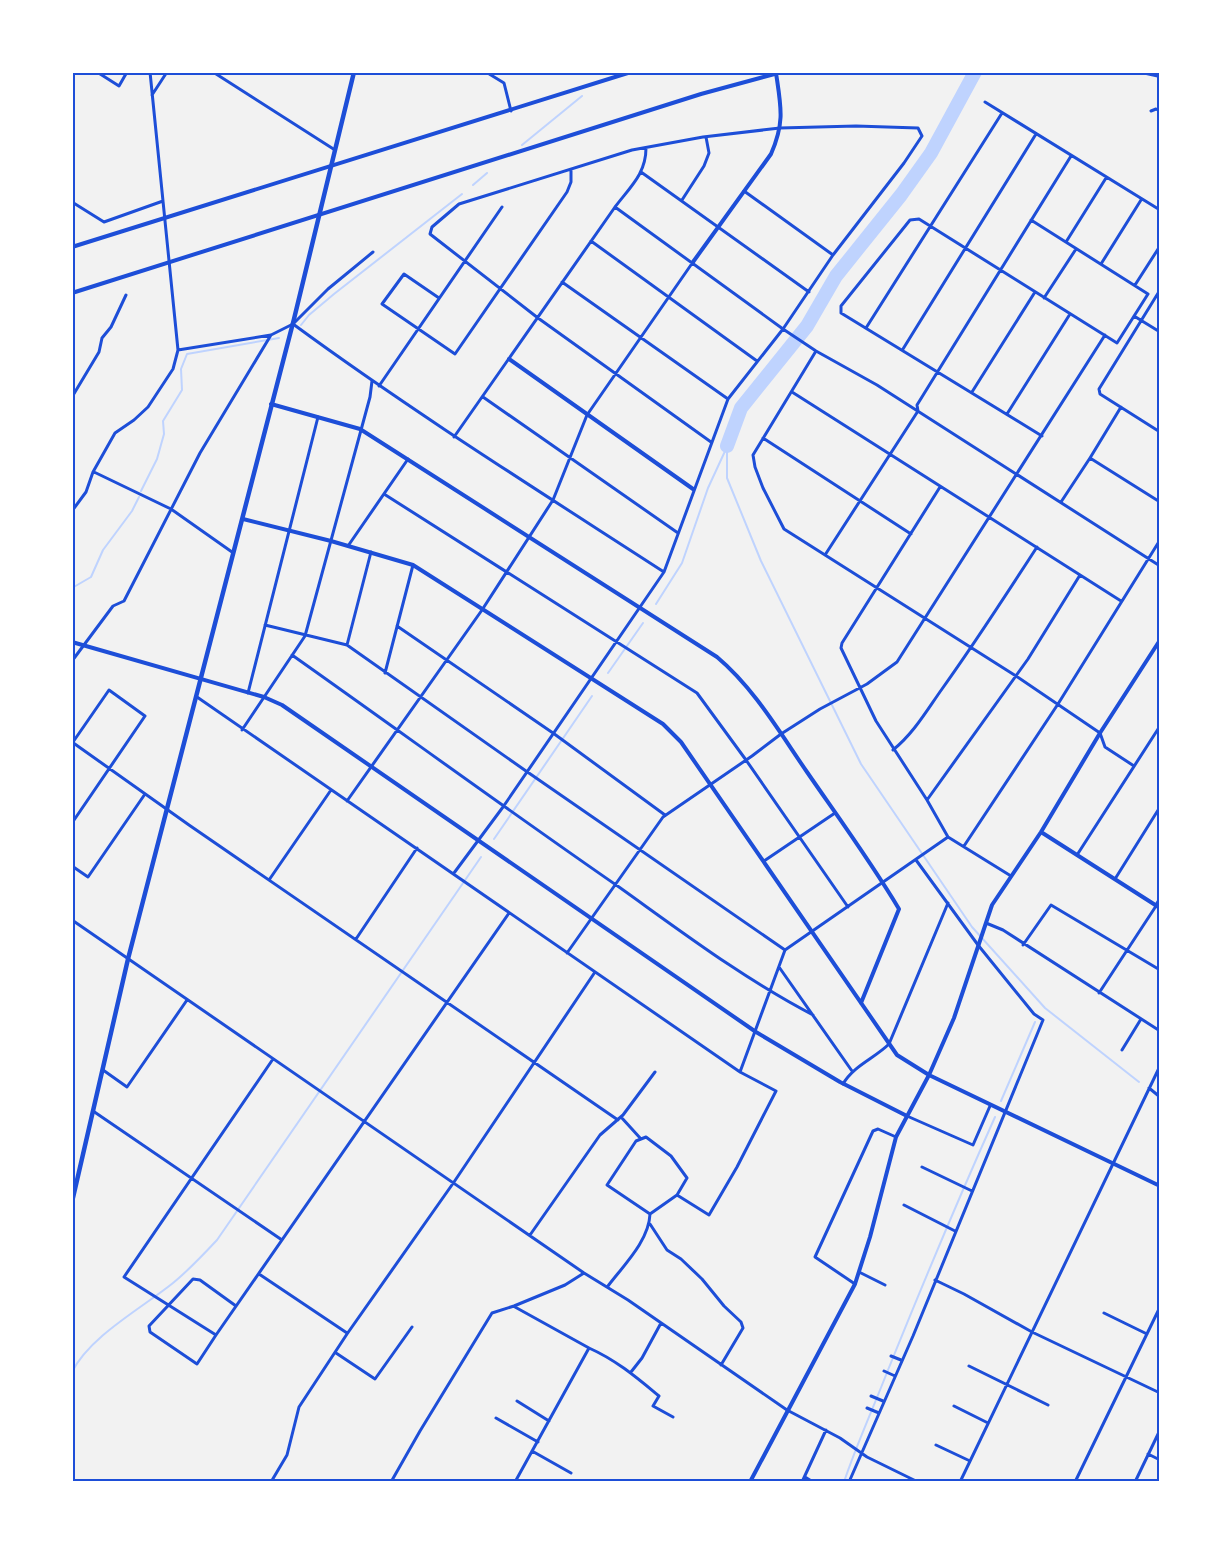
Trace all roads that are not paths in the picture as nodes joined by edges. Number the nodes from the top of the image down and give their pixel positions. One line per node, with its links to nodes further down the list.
1 (97, 72): 2 (street)
2 (127, 72)
3 (150, 72): 12 (street)
4 (167, 72): 12 (street)
5 (213, 72): 22 (street)
6 (354, 72): 22 (main road)
7 (486, 72): 14 (street)
8 (631, 72): 14 (street)
9 (1142, 72): 11 (street)
10 (778, 73): 18 (street); 36 (street)
11 (1160, 76)
12 (152, 95): 31 (street)
13 (985, 102): 17 (street)
14 (511, 111): 24 (street)
15 (1150, 111): 16 (street)
16 (1160, 111)
17 (1002, 113): 19 (street); 40 (street)
18 (780, 128): 20 (street); 28 (street); 48 (street)
19 (1036, 134): 23 (street); 45 (street)
20 (706, 137): 21 (street); 30 (street)
21 (645, 148): 25 (street); 26 (street)
22 (335, 150): 24 (main road)
23 (1071, 156): 27 (street); 38 (street)
24 (332, 165): 36 (main road); 37 (street)
25 (571, 169): 49 (street); 56 (street)
26 (641, 172): 30 (street); 34 (street)
27 (1106, 177): 29 (street); 42 (street)
28 (744, 191): 39 (street); 48 (street)
29 (1142, 199): 35 (street); 52 (street)
30 (682, 200): 39 (street)
31 (163, 201): 32 (street); 37 (street)
32 (72, 202)
33 (502, 207): 49 (street)
34 (615, 207): 41 (street); 51 (street)
35 (1160, 210)
36 (319, 215): 50 (street); 69 (main road)
37 (164, 217): 44 (street); 50 (street)
38 (1031, 220): 42 (street); 53 (street)
39 (719, 226): 51 (street); 58 (street)
40 (930, 226): 45 (street); 70 (street); 70 (street)
41 (591, 242): 54 (street); 64 (street)
42 (1066, 242): 46 (street)
43 (1160, 246): 55 (street)
44 (72, 247)
45 (965, 248): 53 (street); 78 (street)
46 (1077, 249): 52 (street); 63 (street)
47 (373, 252): 69 (street)
48 (833, 255): 58 (street)
49 (466, 260): 56 (street); 62 (street)
50 (169, 262): 60 (street); 77 (street)
51 (693, 262): 64 (street); 72 (street)
52 (1101, 264): 55 (street)
53 (1000, 270): 59 (street); 82 (street)
54 (562, 282): 67 (street); 76 (street)
55 (1135, 285): 66 (street)
56 (501, 288): 67 (street); 71 (street)
57 (1160, 290): 68 (street)
58 (809, 292): 72 (street)
59 (1035, 292): 63 (street); 87 (street)
60 (72, 293)
61 (126, 295): 88 (street)
62 (439, 298): 71 (street); 71 (street)
63 (1044, 298): 65 (street)
64 (668, 299): 76 (street); 81 (street)
65 (1070, 314): 74 (street); 94 (street)
66 (1134, 316): 68 (street); 74 (street)
67 (538, 318): 80 (street); 83 (street)
68 (1141, 320): 73 (street); 92 (street)
69 (293, 324): 75 (street); 84 (street); 91 (main road)
70 (866, 328): 78 (street)
71 (418, 329): 85 (street)
72 (783, 329): 79 (street); 81 (street)
73 (1160, 332)
74 (1105, 335): 100 (street)
75 (270, 336): 77 (street); 116 (street)
76 (640, 339): 83 (street); 90 (street)
77 (178, 350): 107 (street)
78 (903, 350): 82 (street)
79 (816, 351): 86 (street); 93 (street)
80 (509, 359): 89 (street); 95 (street)
81 (757, 361): 90 (street)
82 (938, 371): 87 (street); 93 (street)
83 (615, 375): 95 (street); 102 (street)
84 (372, 381): 85 (street); 97 (street)
85 (379, 386): 99 (street)
86 (792, 393): 101 (street); 103 (street)
87 (972, 393): 94 (street)
88 (72, 397)
89 (483, 397): 99 (street); 106 (street)
90 (728, 399): 102 (street)
91 (272, 404): 96 (street); 118 (main road)
92 (1121, 407): 98 (street); 104 (street)
93 (918, 411): 103 (street); 108 (street)
94 (1006, 414): 100 (street)
95 (587, 415): 106 (street); 110 (street)
96 (318, 417): 97 (street); 120 (street)
97 (360, 429): 105 (street); 125 (street)
98 (1160, 432)
99 (454, 436): 112 (street)
100 (1042, 436): 108 (street)
101 (763, 438): 113 (street); 130 (street)
102 (711, 442): 110 (street)
103 (890, 456): 109 (street); 113 (street)
104 (1090, 458): 114 (street); 115 (street)
105 (408, 459): 111 (street); 123 (street)
106 (571, 459): 112 (street); 121 (street)
107 (93, 472): 116 (street); 117 (street)
108 (1018, 474): 114 (street); 119 (street)
109 (940, 487): 119 (street); 122 (street)
110 (693, 489): 121 (street)
111 (384, 494): 126 (street); 134 (street)
112 (553, 500): 123 (street); 135 (street)
113 (860, 501): 122 (street); 130 (street)
114 (1061, 502): 131 (street)
115 (1160, 502)
116 (171, 509): 128 (street); 148 (street)
117 (72, 511)
118 (243, 519): 120 (street); 128 (main road)
119 (990, 519): 127 (street); 141 (street)
120 (289, 530): 125 (street); 142 (street)
121 (679, 533): 135 (street)
122 (911, 534): 137 (street)
123 (530, 536): 134 (street); 139 (street)
124 (1160, 540): 131 (street)
125 (331, 541): 126 (street); 144 (street)
126 (348, 546): 129 (street)
127 (1037, 547): 136 (street); 150 (street)
128 (232, 552): 157 (main road)
129 (371, 552): 132 (street); 149 (street)
130 (825, 555): 137 (street)
131 (1148, 558): 133 (street); 138 (street)
132 (413, 565): 140 (street); 143 (street)
133 (1160, 566)
134 (506, 572): 140 (street); 146 (street)
135 (664, 572): 139 (street)
136 (1080, 575): 138 (street); 155 (street)
137 (877, 589): 141 (street); 158 (street)
138 (1121, 601): 163 (street)
139 (639, 606): 146 (street); 169 (street)
140 (482, 610): 152 (street); 156 (street)
141 (925, 620): 150 (street); 158 (street)
142 (265, 625): 144 (street); 159 (street)
143 (397, 626): 152 (street); 154 (street)
144 (305, 636): 149 (street); 151 (street)
145 (1160, 640): 168 (street)
146 (615, 641): 156 (street); 172 (street)
147 (72, 642): 148 (street)
148 (83, 645): 153 (street); 157 (street)
149 (348, 645): 154 (street)
150 (971, 649): 155 (street); 171 (street)
151 (292, 655): 162 (street); 166 (street)
152 (446, 659): 160 (street); 167 (street)
153 (72, 661)
154 (385, 673): 160 (street)
155 (1016, 676): 163 (street); 180 (street)
156 (591, 678): 167 (street); 177 (street)
157 (201, 680): 159 (street); 161 (main road)
158 (860, 688): 169 (street); 171 (street)
159 (248, 693): 162 (street)
160 (419, 696): 166 (street); 176 (street)
161 (196, 697): 165 (street); 184 (main road)
162 (264, 697): 165 (street); 174 (street)
163 (1058, 704): 168 (street); 192 (street)
164 (1160, 726): 173 (street)
165 (242, 729): 178 (street)
166 (397, 729): 174 (street); 182 (street)
167 (553, 733): 176 (street); 186 (street)
168 (1100, 733): 173 (street); 188 (street)
169 (781, 734): 172 (street); 185 (street)
170 (72, 743): 175 (street); 175 (street)
171 (893, 750): 180 (street)
172 (746, 760): 177 (street); 190 (street)
173 (1134, 766): 195 (street)
174 (371, 767): 181 (street); 191 (street)
175 (110, 768): 179 (street); 187 (street)
176 (526, 771): 182 (street); 194 (street)
177 (710, 784): 186 (street); 197 (street)
178 (331, 790): 181 (street); 202 (street)
179 (145, 794): 184 (street); 198 (street)
180 (927, 800): 189 (street)
181 (347, 801): 193 (street)
182 (502, 807): 191 (street); 204 (street)
183 (1160, 807): 201 (street)
184 (166, 809): 202 (street); 220 (main road)
185 (836, 813): 190 (street); 203 (street)
186 (665, 815): 194 (street)
187 (72, 823)
188 (1041, 832): 195 (street); 200 (street)
189 (948, 837): 192 (street); 196 (street)
190 (799, 838): 197 (street); 208 (street)
191 (479, 840): 199 (street); 210 (street)
192 (964, 846): 200 (street)
193 (417, 848): 199 (street); 214 (street)
194 (640, 849): 204 (street); 217 (street)
195 (1077, 855): 201 (street)
196 (918, 859): 203 (street); 206 (street)
197 (764, 861): 213 (street)
198 (72, 866)
199 (454, 873): 209 (street)
200 (1011, 876): 212 (street)
201 (1115, 879): 207 (street)
202 (269, 880): 214 (street)
203 (884, 883): 208 (street); 228 (street)
204 (615, 885): 210 (street); 224 (street)
205 (1160, 899): 207 (street)
206 (948, 903): 215 (street); 233 (street)
207 (1158, 907): 218 (street)
208 (848, 908): 213 (street)
209 (509, 913): 219 (street); 227 (street)
210 (591, 919): 219 (street); 232 (street)
211 (72, 920): 220 (street)
212 (985, 922): 215 (street); 216 (street)
213 (812, 932): 217 (street); 228 (street)
214 (356, 939): 227 (street)
215 (979, 943): 242 (street); 248 (street)
216 (1023, 945): 218 (street); 225 (street)
217 (785, 950): 221 (street)
218 (1127, 950): 222 (street); 225 (street)
219 (567, 952): 223 (street)
220 (128, 959): 226 (street); 238 (main road)
221 (779, 967): 224 (street); 229 (street)
222 (1160, 969)
223 (595, 972): 236 (street); 240 (street)
224 (769, 992): 229 (street); 232 (street)
225 (1099, 993): 230 (street)
226 (187, 1000): 235 (street); 238 (street)
227 (447, 1002): 236 (street); 251 (street)
228 (861, 1004): 233 (street)
229 (813, 1015): 241 (street)
230 (1141, 1019): 231 (street); 234 (street)
231 (1160, 1031)
232 (756, 1032): 240 (street); 243 (street)
233 (889, 1044): 241 (street); 242 (street)
234 (1122, 1050)
235 (273, 1059): 251 (street); 256 (street)
236 (534, 1061): 250 (street); 258 (street)
237 (1160, 1066): 244 (street)
238 (102, 1070): 247 (main road)
239 (655, 1071): 250 (street)
240 (740, 1072): 261 (street)
241 (852, 1072): 243 (street)
242 (928, 1075): 246 (street); 249 (street)
243 (843, 1084): 249 (street)
244 (1149, 1088): 245 (street); 254 (street)
245 (1160, 1097)
246 (990, 1106): 248 (street); 249 (street)
247 (93, 1112): 256 (street); 257 (main road)
248 (1004, 1113): 254 (street); 260 (street)
249 (907, 1116): 252 (street)
250 (619, 1119): 253 (street); 267 (street)
251 (364, 1121): 258 (street); 268 (street)
252 (896, 1137): 269 (street); 273 (street)
253 (640, 1139): 261 (street); 264 (street)
254 (1114, 1164): 259 (street); 283 (street)
255 (922, 1167): 260 (street)
256 (191, 1178): 268 (street); 276 (street)
257 (74, 1181): 262 (main road)
258 (454, 1182): 267 (street); 284 (street)
259 (1160, 1186)
260 (972, 1191): 266 (street)
261 (677, 1195): 264 (street)
262 (72, 1202)
263 (904, 1205): 266 (street)
264 (650, 1214): 265 (street)
265 (650, 1224): 275 (street); 291 (street)
266 (953, 1230): 272 (street)
267 (530, 1234): 270 (street)
268 (282, 1240): 271 (street)
269 (859, 1272): 273 (street); 274 (street)
270 (584, 1273): 275 (street); 278 (street)
271 (259, 1274): 277 (street); 284 (street)
272 (935, 1280): 283 (street); 290 (street)
273 (855, 1284): 305 (street)
274 (885, 1285)
275 (608, 1286): 281 (street)
276 (169, 1304): 277 (street); 286 (street); 286 (street)
277 (237, 1306): 286 (street)
278 (514, 1306): 287 (street); 323 (street)
279 (1160, 1307): 285 (street)
280 (1104, 1313): 285 (street)
281 (660, 1323): 291 (street); 294 (street)
282 (412, 1327): 288 (street)
283 (1032, 1332): 296 (street); 297 (street)
284 (347, 1334): 288 (street)
285 (1147, 1334): 296 (street)
286 (216, 1335)
287 (589, 1348): 294 (street); 309 (street)
288 (336, 1353): 322 (street)
289 (891, 1356): 290 (street)
290 (900, 1359): 295 (street)
291 (721, 1365): 305 (street)
292 (969, 1366): 297 (street)
293 (884, 1371): 295 (street)
294 (631, 1372): 308 (street)
295 (893, 1375): 300 (street)
296 (1126, 1377): 298 (street); 331 (street)
297 (1007, 1384): 302 (street); 310 (street)
298 (1160, 1393)
299 (871, 1396): 300 (street)
300 (882, 1400): 306 (street)
301 (518, 1401): 309 (street)
302 (1048, 1405)
303 (954, 1406): 310 (street)
304 (867, 1408): 306 (street)
305 (787, 1410): 311 (street); 325 (street)
306 (877, 1412): 316 (street)
307 (496, 1418): 313 (street)
308 (673, 1418)
309 (549, 1421): 313 (street)
310 (988, 1423): 319 (street)
311 (826, 1430): 316 (street); 321 (street)
312 (1160, 1430): 317 (street)
313 (538, 1442): 315 (street)
314 (936, 1445): 319 (street)
315 (532, 1451): 320 (street); 324 (street)
316 (860, 1451): 328 (street); 329 (street)
317 (1149, 1454): 318 (street); 332 (street)
318 (1160, 1460)
319 (970, 1461): 330 (street)
320 (571, 1473)
321 (805, 1477): 326 (street); 327 (street)
322 (271, 1482)
323 (391, 1482)
324 (515, 1482)
325 (750, 1482)
326 (802, 1482)
327 (813, 1482)
328 (849, 1482)
329 (918, 1482)
330 (960, 1482)
331 (1075, 1482)
332 (1135, 1482)

